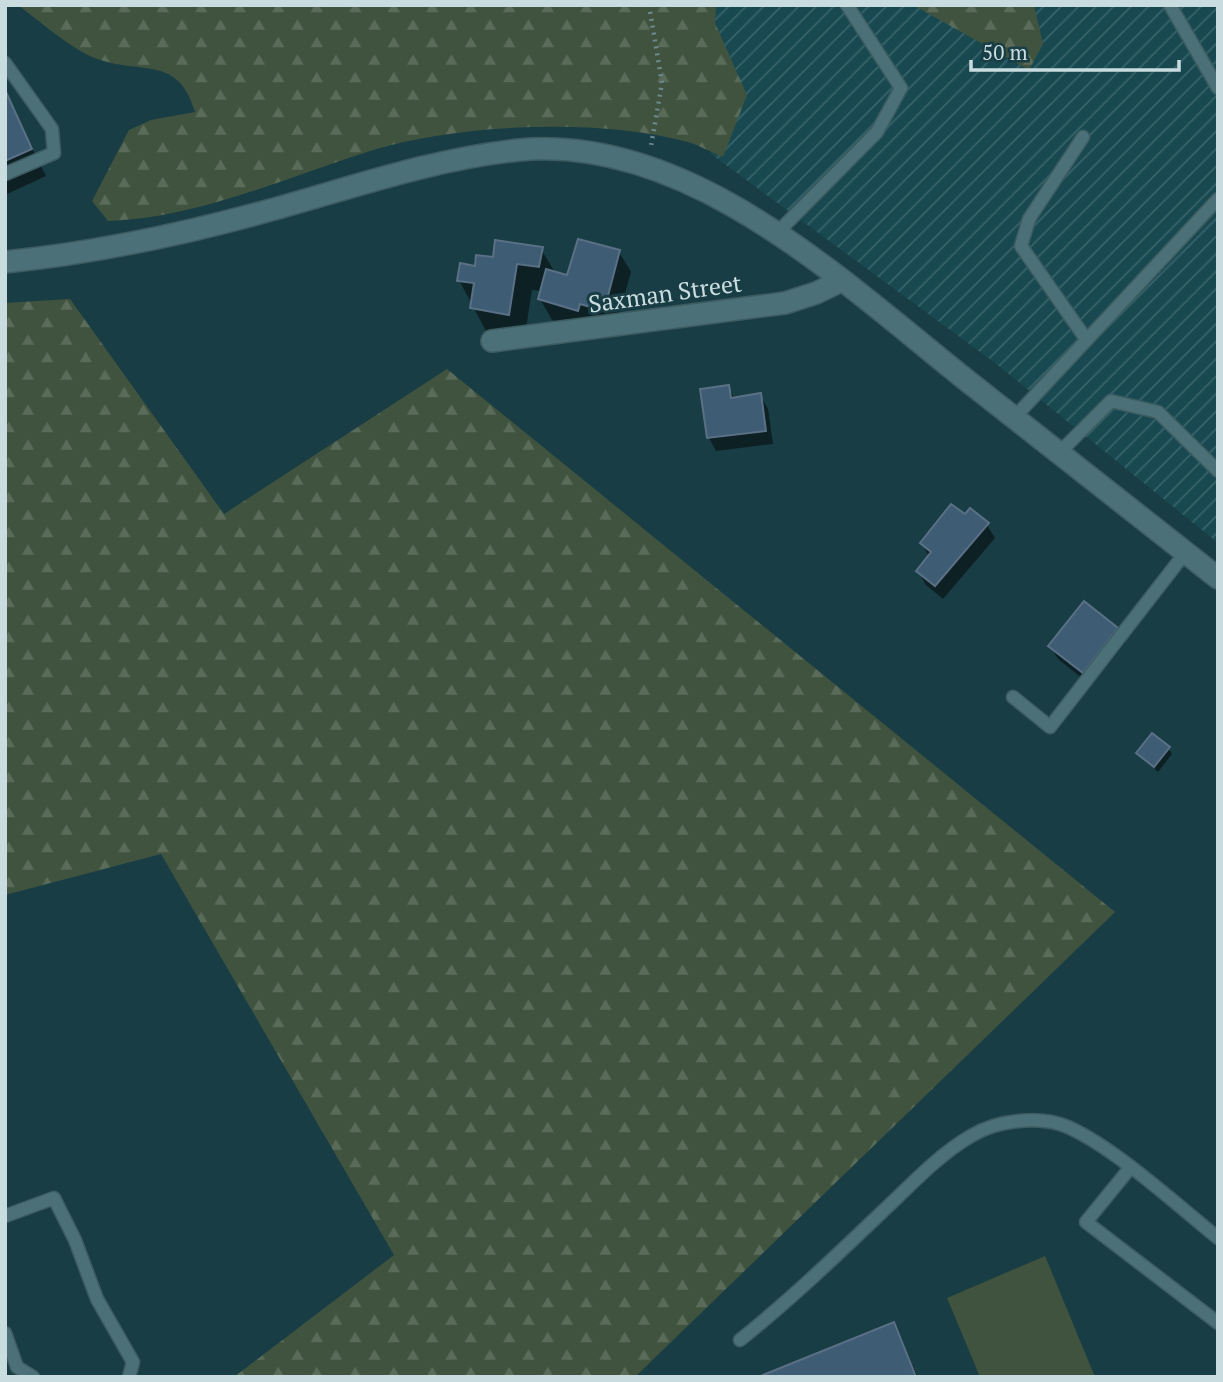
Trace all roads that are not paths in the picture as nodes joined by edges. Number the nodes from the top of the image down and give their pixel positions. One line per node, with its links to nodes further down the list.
1 (847, 5): 8 (lane)
2 (1170, 5): 4 (lane)
3 (5, 63): 6 (lane)
4 (1218, 88)
5 (1083, 137): 11 (lane)
6 (5, 174)
7 (1218, 199): 11 (lane)
8 (776, 234): 9 (street); 10 (street)
9 (5, 262)
10 (841, 281): 12 (street, Saxman Street); 13 (street)
11 (1086, 339): 13 (lane)
12 (492, 341)
13 (1014, 418): 14 (street)
14 (1059, 453): 15 (lane); 16 (street)
15 (1218, 471)
16 (1185, 553): 17 (street); 18 (lane)
17 (1218, 578)
18 (1013, 697)
19 (1130, 1168): 21 (lane); 22 (lane); 24 (lane)
20 (5, 1216): 26 (lane)
21 (1218, 1238)
22 (1218, 1323)
23 (5, 1333): 25 (lane)
24 (740, 1340)
25 (33, 1377)
26 (129, 1377)

